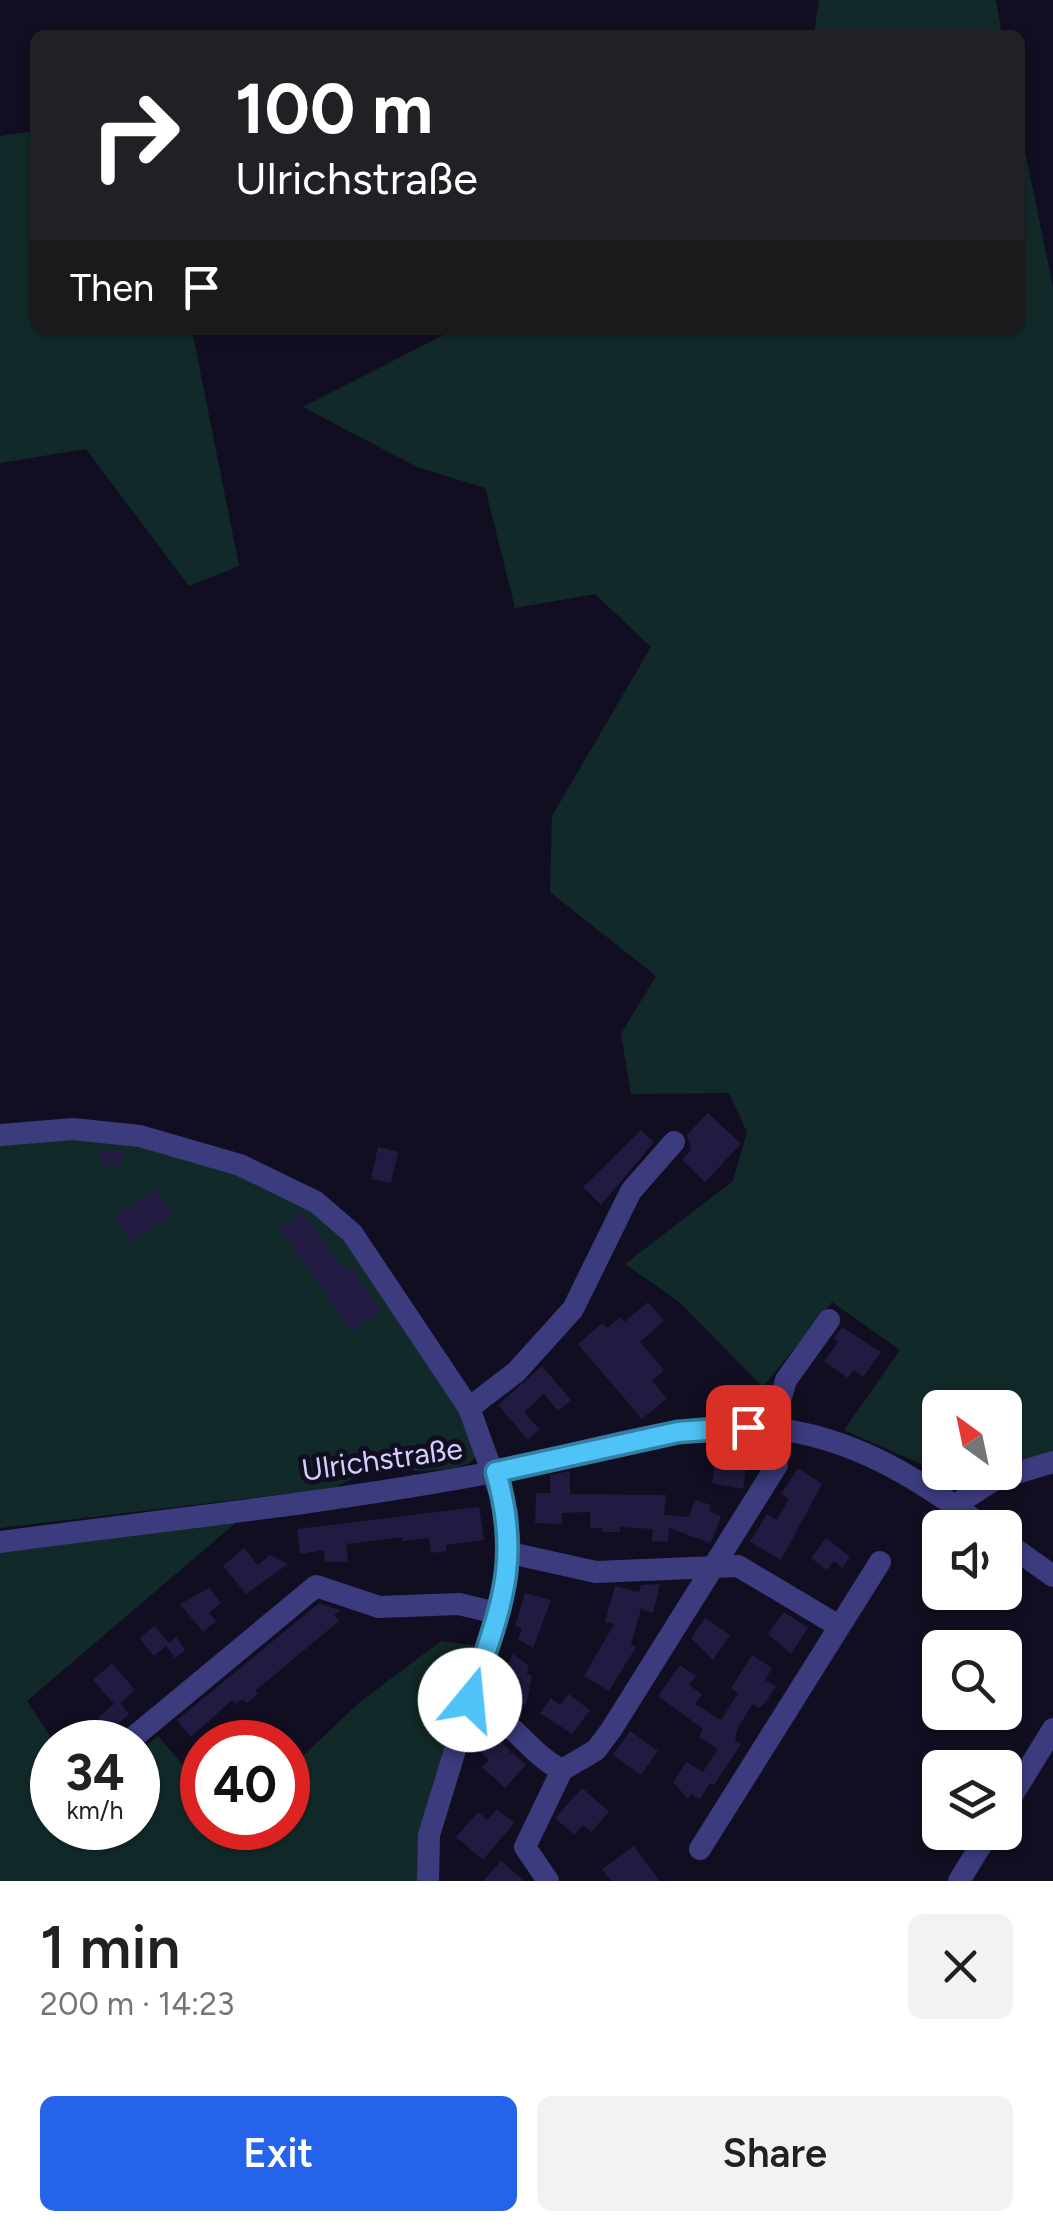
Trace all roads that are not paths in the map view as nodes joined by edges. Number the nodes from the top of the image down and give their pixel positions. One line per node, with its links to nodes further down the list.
1 (0, 1135): 4 (street)
2 (674, 1142): 4 (street)
3 (828, 1320): 5 (street)
4 (469, 1408): 8 (street)
5 (772, 1428): 8 (street, Ulrichstraße); 9 (street, Ulrichstraße)
6 (1053, 1462): 9 (street)
7 (777, 1465): 15 (street)
8 (496, 1472): 11 (street, Ulrichstraße); 12 (street)
9 (955, 1505): 10 (street, Ulrichstraße)
10 (962, 1510)
11 (0, 1542)
12 (510, 1553): 15 (street); 17 (street)
13 (1022, 1554): 16 (street)
14 (880, 1562): 18 (street)
15 (717, 1565): 18 (street); 22 (street)
16 (1053, 1576)
17 (497, 1614): 19 (street); 20 (street)
18 (838, 1625): 24 (street)
19 (470, 1700): 22 (street); 26 (street)
20 (154, 1720)
21 (1053, 1729): 23 (street)
22 (562, 1770): 27 (street)
23 (1022, 1779)
24 (700, 1849)
25 (978, 1850): 28 (street)
26 (428, 1881)
27 (548, 1881)
28 (959, 1881)

